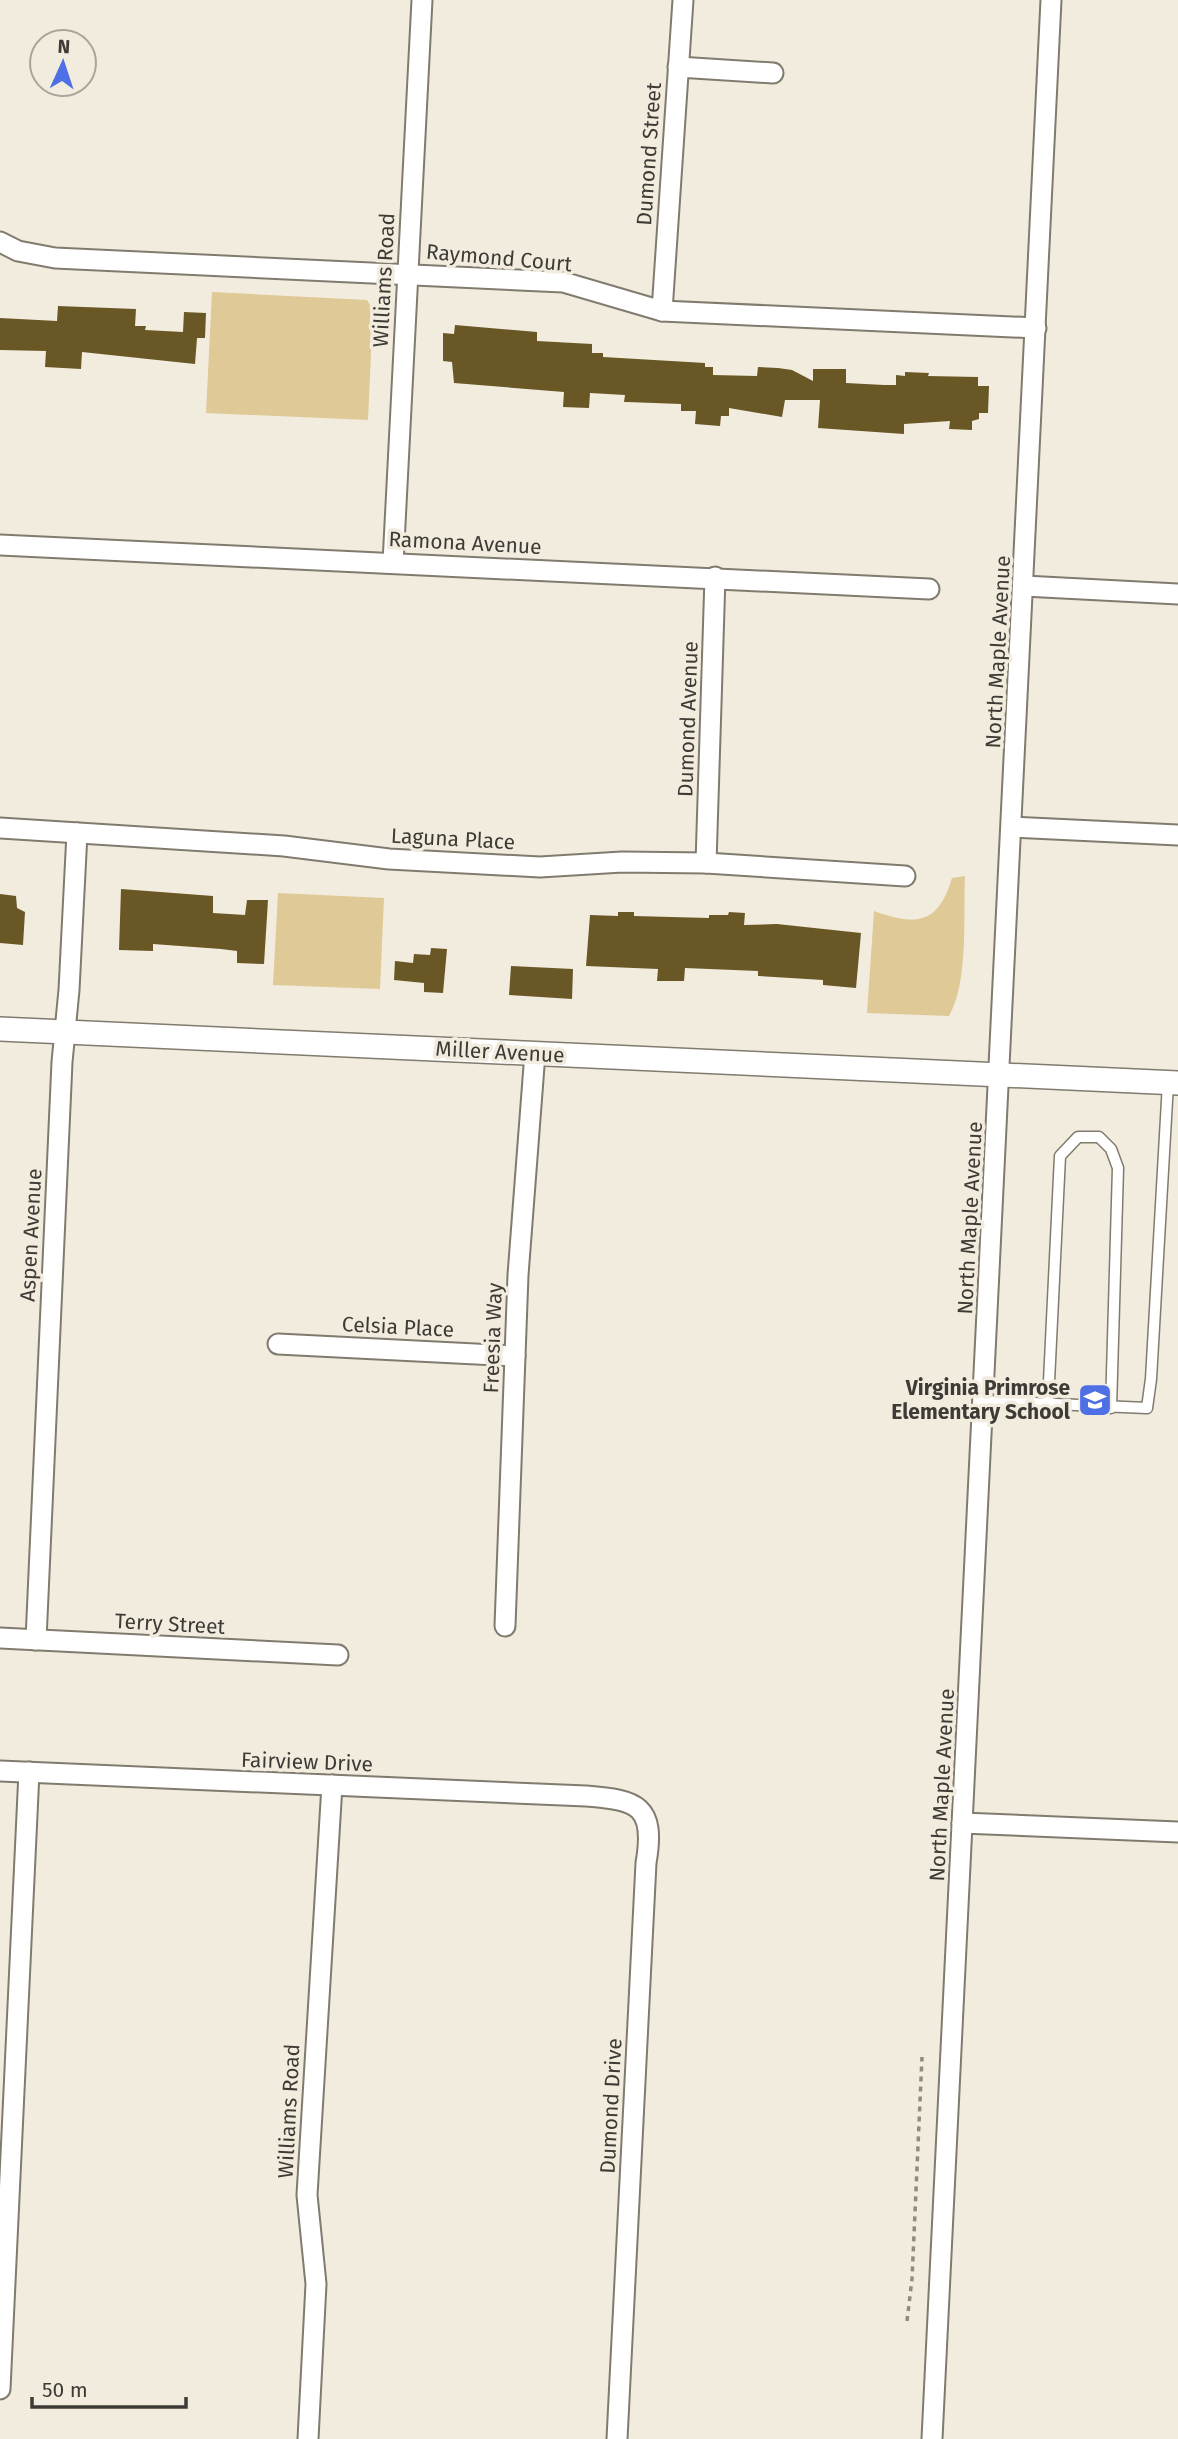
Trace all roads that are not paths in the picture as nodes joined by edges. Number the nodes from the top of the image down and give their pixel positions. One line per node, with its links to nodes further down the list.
1 (422, 0): 7 (street, Williams Road)
2 (682, 0): 4 (street, Dumond Street)
3 (1051, 0): 9 (street, North Maple Avenue)
4 (678, 67): 5 (street); 8 (street, Dumond Street)
5 (773, 74)
6 (0, 242): 7 (street, Raymond Court)
7 (407, 273): 8 (street, Raymond Court); 11 (street, Williams Road)
8 (662, 311): 9 (street, Raymond Court)
9 (1036, 328): 13 (street, North Maple Avenue)
10 (0, 545): 11 (street, Ramona Avenue)
11 (393, 563): 12 (street, Ramona Avenue)
12 (715, 577): 14 (street, Ramona Avenue); 20 (street, Dumond Avenue)
13 (1024, 586): 15 (street); 16 (street, North Maple Avenue)
14 (929, 589)
15 (1178, 594)
16 (1012, 827): 19 (street); 25 (street, North Maple Avenue)
17 (0, 828): 18 (street, Laguna Place)
18 (77, 833): 20 (street, Laguna Place); 23 (street, Aspen Avenue)
19 (1178, 835)
20 (706, 863): 21 (street, Laguna Place)
21 (905, 876)
22 (1, 1028): 23 (street, Miller Avenue)
23 (64, 1031): 24 (street, Miller Avenue); 34 (street, Aspen Avenue)
24 (535, 1053): 25 (street, Miller Avenue); 28 (street, Freesia Way)
25 (1000, 1074): 26 (street, Miller Avenue); 29 (street, North Maple Avenue)
26 (1173, 1083): 31 (lane)
27 (278, 1344): 28 (street, Celsia Place)
28 (515, 1356): 32 (street, Freesia Way)
29 (984, 1401): 30 (lane); 40 (street, North Maple Avenue)
30 (1048, 1402): 31 (lane); 31 (lane)
31 (1111, 1408)
32 (505, 1626)
33 (0, 1638): 34 (street, Terry Street)
34 (36, 1640): 35 (street, Terry Street)
35 (338, 1655)
36 (0, 1771): 37 (street, Fairview Drive)
37 (29, 1772): 38 (street, Fairview Drive); 42 (street)
38 (332, 1786): 39 (street, Fairview Drive); 43 (street, Williams Road)
39 (612, 1798): 44 (street, Dumond Drive)
40 (962, 1823): 41 (street); 45 (street, North Maple Avenue)
41 (1178, 1832)
42 (0, 2389)
43 (308, 2439)
44 (617, 2439)
45 (932, 2439)

